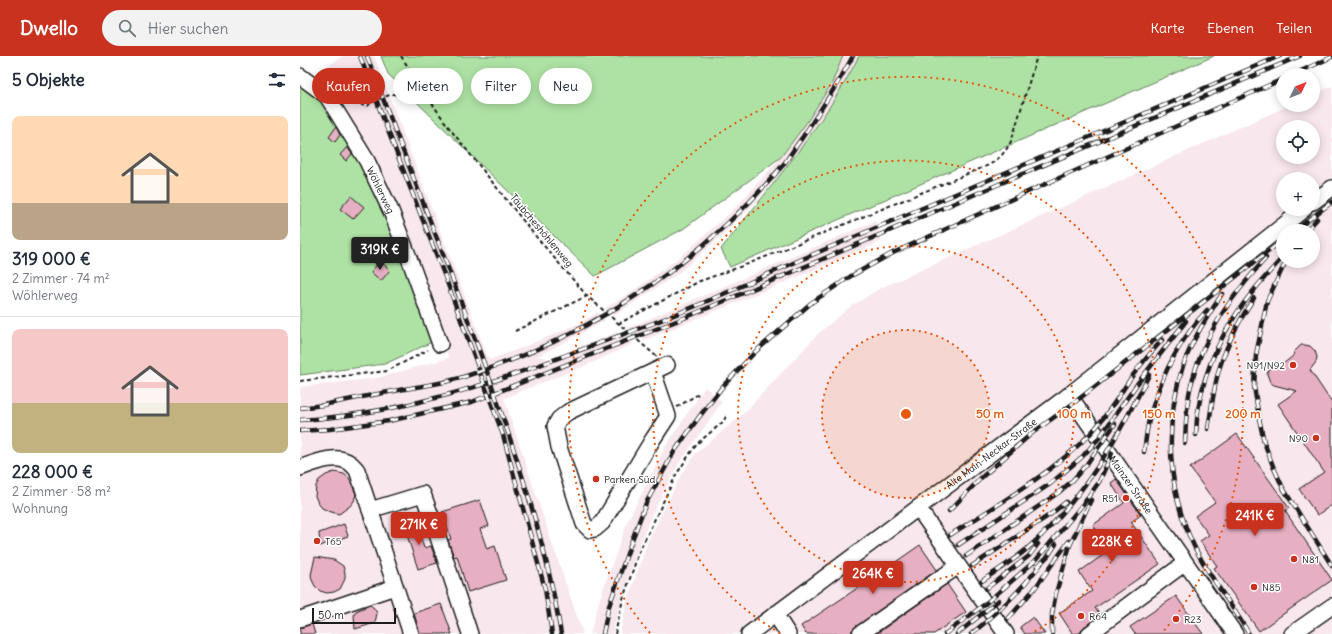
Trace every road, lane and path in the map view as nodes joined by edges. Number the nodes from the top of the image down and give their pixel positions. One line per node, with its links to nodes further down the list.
1 (401, 56): 3 (path, Täubcheshöhlenweg)
2 (1037, 56): 14 (path)
3 (409, 68)
4 (300, 76): 5 (street, Wöhlerweg)
5 (312, 85)
6 (333, 104): 16 (street, Wöhlerweg)
7 (349, 104): 8 (path)
8 (370, 104)
9 (432, 104): 13 (path, Täubcheshöhlenweg)
10 (1332, 188): 11 (street)
11 (1320, 197)
12 (1295, 216): 21 (street, Alte Main-Neckar-Straße)
13 (587, 296): 14 (path, Täubcheshöhlenweg); 15 (path)
14 (618, 324): 17 (path, Täubcheshöhlenweg)
15 (515, 331)
16 (440, 344): 19 (path)
17 (667, 365): 18 (street)
18 (653, 372): 22 (street); 22 (street)
19 (300, 381)
20 (700, 393): 22 (path)
21 (1069, 395): 25 (street, Alte Main-Neckar-Straße); 27 (street, Mainzer Straße)
22 (668, 413)
23 (727, 415): 35 (path)
24 (300, 468): 26 (street)
25 (918, 508): 28 (street); 31 (street, Alte Main-Neckar-Straße)
26 (370, 510): 29 (street); 34 (street)
27 (1185, 563): 40 (street); 41 (street, Mainzer Straße)
28 (958, 566): 38 (street); 39 (street)
29 (395, 587): 32 (street); 33 (street)
30 (1332, 606): 42 (street)
31 (775, 614): 36 (street, Alte Main-Neckar-Straße); 37 (street)
32 (300, 619)
33 (411, 634)
34 (470, 634)
35 (615, 634)
36 (749, 634)
37 (788, 634)
38 (860, 634)
39 (1006, 634)
40 (1089, 634)
41 (1235, 634)
42 (1292, 634)

